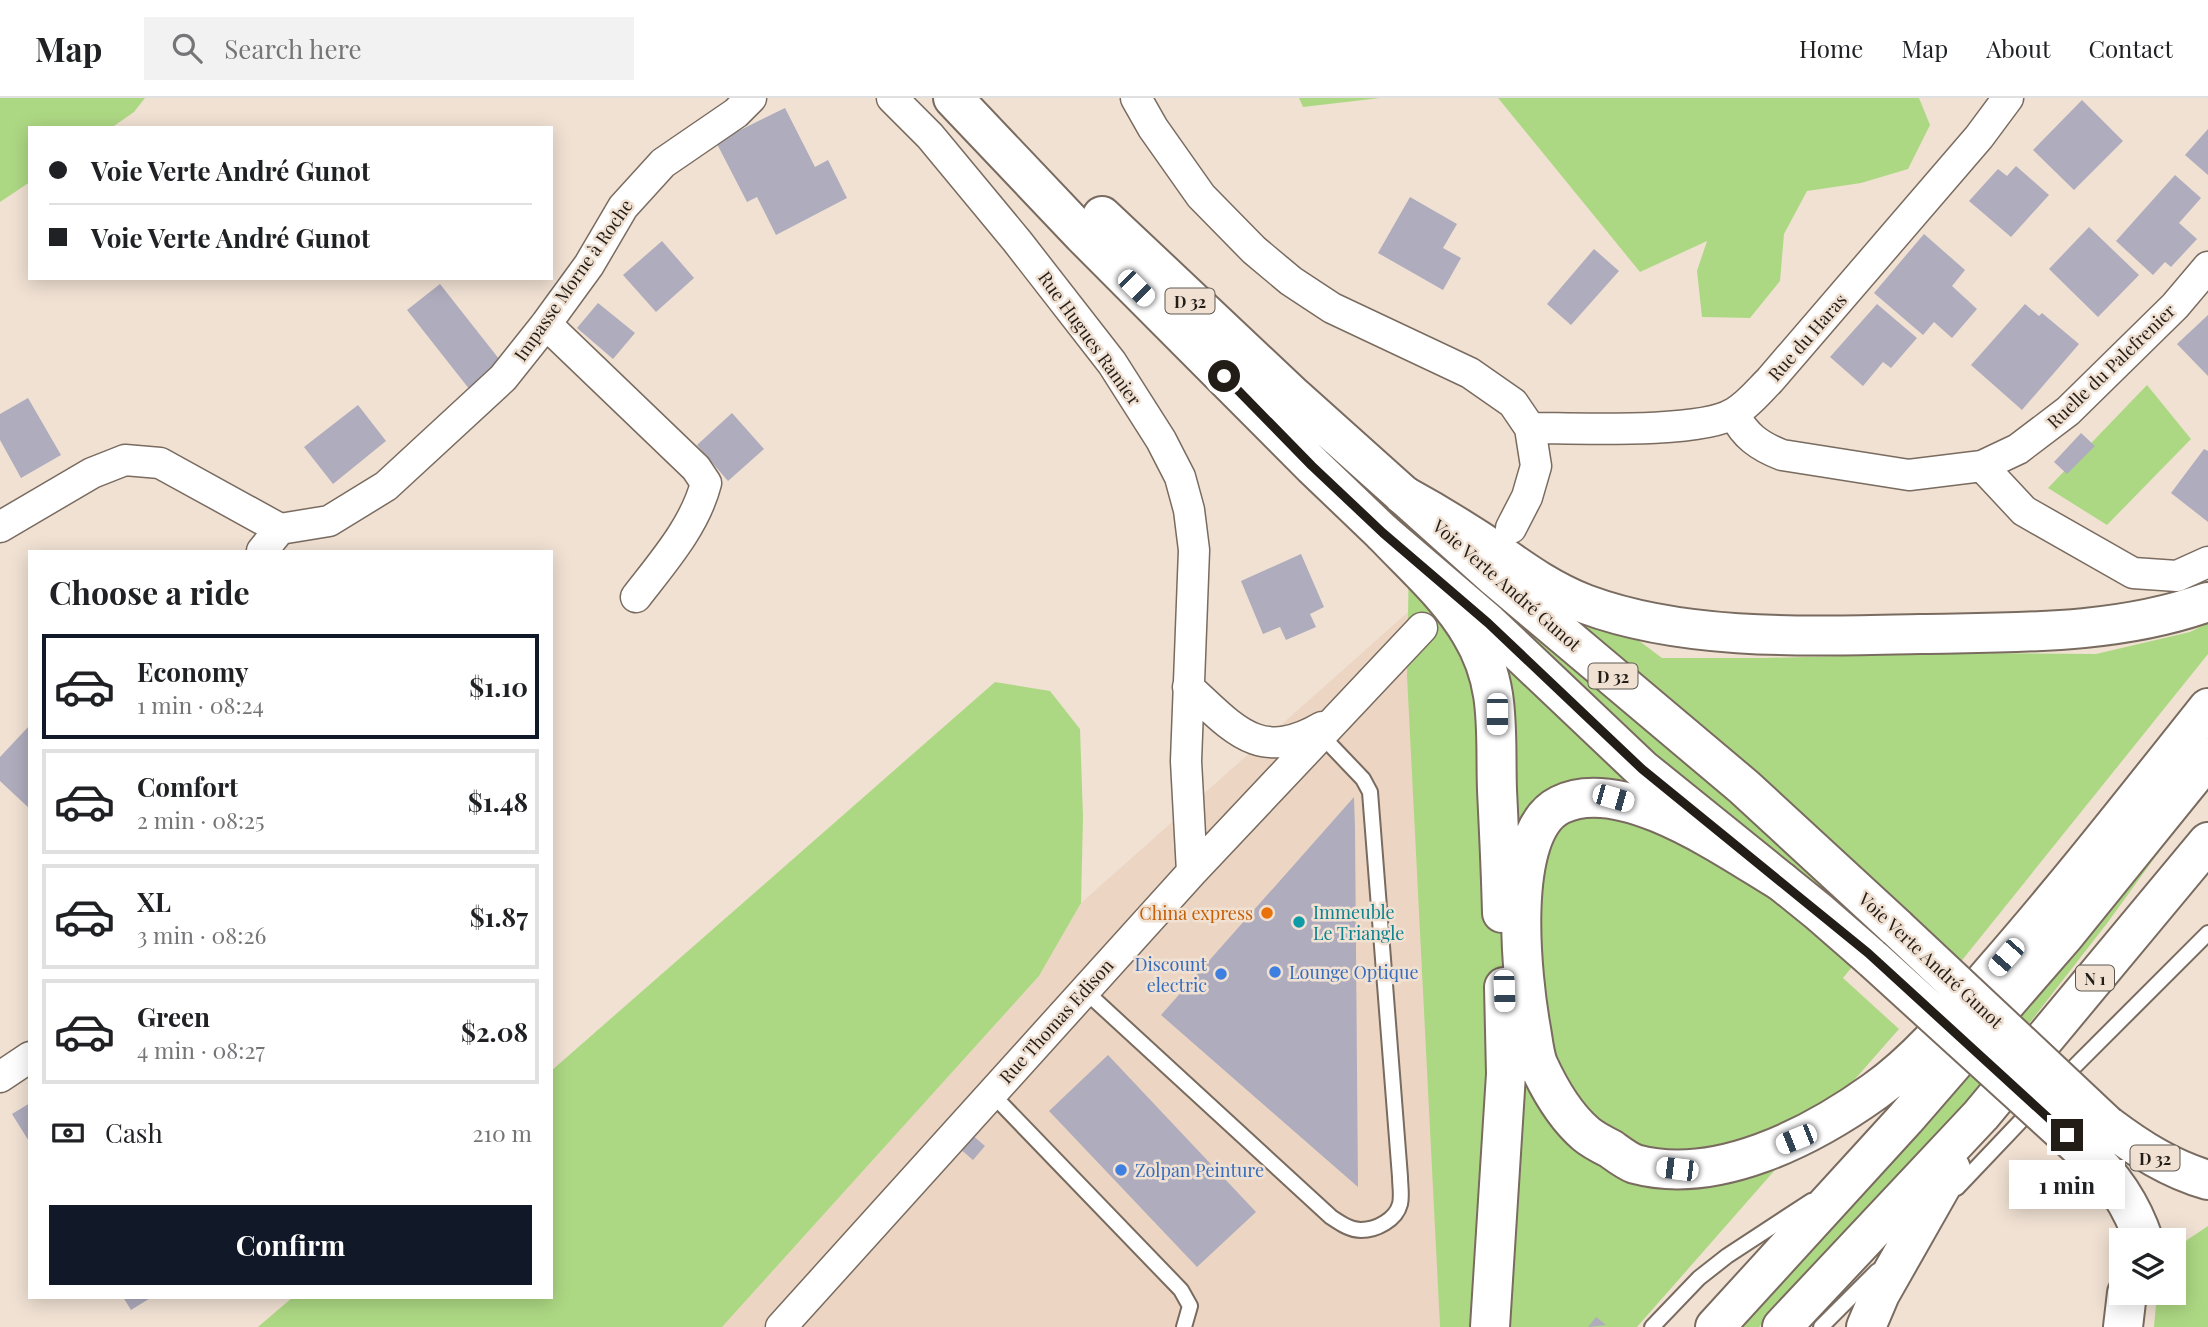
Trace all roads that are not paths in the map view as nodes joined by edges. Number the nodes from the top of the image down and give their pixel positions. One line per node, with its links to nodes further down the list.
1 (751, 98): 8 (street, Impasse Morne à Roche)
2 (892, 98): 21 (street, Rue Hugues Ramier)
3 (953, 98): 15 (main road, Voie Verte André Gunot / D 32)
4 (985, 98): 12 (main road, Voie Verte André Gunot / D 32)
5 (1136, 98): 10 (street)
6 (2007, 98): 9 (street, Rue du Haras)
7 (2208, 267): 11 (street, Ruelle du Palefrenier)
8 (546, 324): 16 (street, Impasse Morne à Roche); 18 (street)
9 (1734, 414): 10 (street, Rue du Haras); 11 (street, Ruelle du Palefrenier)
10 (1530, 428): 14 (street)
11 (1982, 466): 17 (street)
12 (1404, 495): 19 (main road); 34 (main road, Voie Verte André Gunot / D 32, bridge)
13 (0, 527): 16 (street)
14 (1511, 528)
15 (1383, 533): 27 (main road, Voie Verte André Gunot / D 32); 42 (main road)
16 (271, 540)
17 (2208, 562)
18 (636, 597)
19 (2208, 602)
20 (1422, 628): 23 (street, Rue Thomas Edison)
21 (1188, 687): 23 (street); 26 (street, Rue Hugues Ramier)
22 (2208, 708): 27 (main road)
23 (1329, 727): 26 (street, Rue Thomas Edison); 29 (lane)
24 (2208, 758): 35 (main road)
25 (2208, 842): 33 (main road, N 1)
26 (1192, 872): 29 (street, Rue Thomas Edison)
27 (1782, 882): 34 (main road, Voie Verte André Gunot / D 32, bridge)
28 (2208, 933): 38 (lane)
29 (1084, 990): 32 (street, Rue Thomas Edison)
30 (28, 1058): 31 (street)
31 (0, 1077)
32 (991, 1093): 40 (street, Rue Thomas Edison); 41 (lane)
33 (1981, 1115): 38 (main road); 45 (main road, N 1)
34 (2097, 1139): 36 (main road, Voie Verte André Gunot / D 32); 37 (main road, Voie Verte André Gunot / D 32)
35 (1859, 1170): 43 (lane); 44 (main road)
36 (2208, 1180)
37 (2139, 1228)
38 (1915, 1232): 46 (lane); 47 (main road)
39 (2126, 1305): 48 (main road)
40 (781, 1327)
41 (1184, 1327)
42 (1490, 1327)
43 (1652, 1327)
44 (1714, 1327)
45 (1782, 1327)
46 (1821, 1327)
47 (1866, 1327)
48 (2123, 1327)

